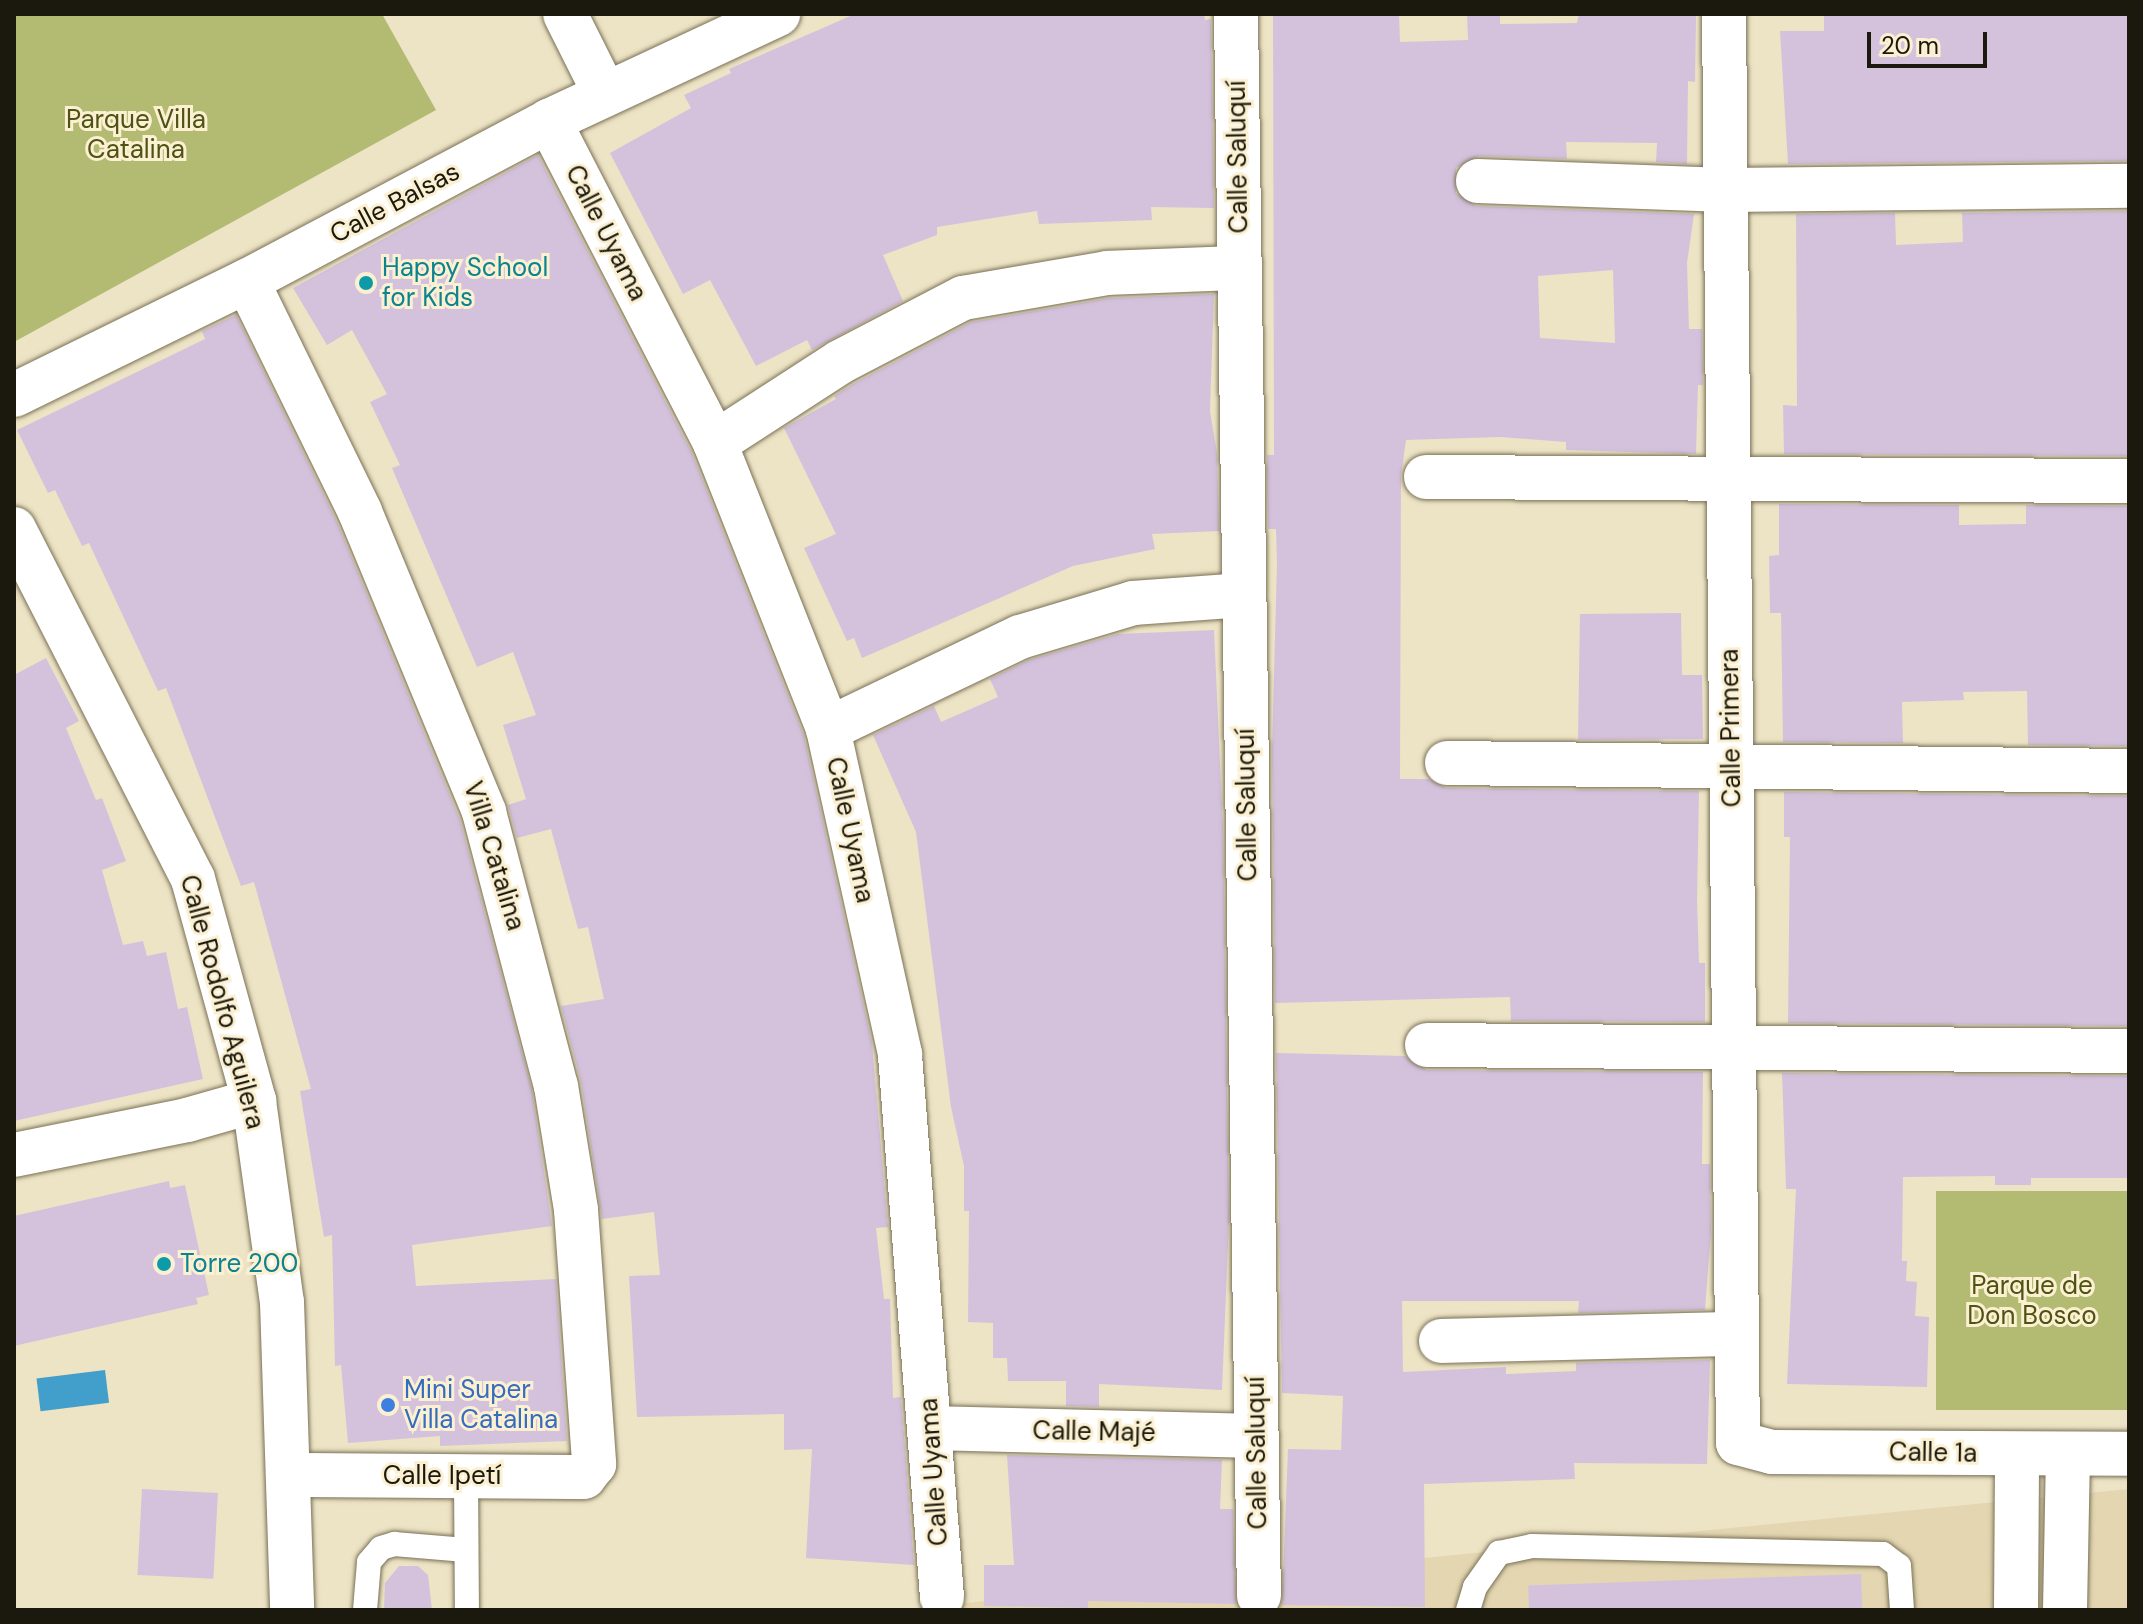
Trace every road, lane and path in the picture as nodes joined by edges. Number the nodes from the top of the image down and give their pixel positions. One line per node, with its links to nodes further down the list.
1 (565, 14): 5 (street)
2 (778, 14): 5 (street, Calle Balsas)
3 (1236, 14): 10 (street, Calle Saluquí)
4 (1724, 14): 9 (street, Calle Primera)
5 (605, 94): 6 (street, Calle Balsas)
6 (549, 121): 11 (street, Calle Balsas); 13 (street, Calle Uyama)
7 (1478, 181): 9 (street)
8 (2129, 186): 9 (street)
9 (1726, 190): 14 (street, Calle Primera)
10 (1240, 268): 13 (street); 18 (street, Calle Saluquí)
11 (247, 281): 12 (street, Calle Balsas); 36 (street, Villa Catalina)
12 (14, 395)
13 (715, 443): 19 (street, Calle Uyama)
14 (1729, 476): 15 (street); 16 (street); 21 (street, Calle Primera)
15 (1426, 477)
16 (2129, 481)
17 (14, 529): 26 (street, Calle Rodolfo Aguilera)
18 (1244, 595): 19 (street); 31 (street, Calle Saluquí)
19 (828, 729): 30 (street, Calle Uyama)
20 (1447, 763): 21 (street)
21 (1731, 768): 22 (street); 24 (street, Calle Primera)
22 (2129, 771)
23 (1427, 1045): 24 (street)
24 (1735, 1047): 25 (street); 28 (street, Calle Primera)
25 (2129, 1051)
26 (254, 1101): 27 (street); 37 (street, Calle Rodolfo Aguilera)
27 (14, 1155)
28 (1737, 1334): 29 (street); 32 (street, Calle Primera)
29 (1441, 1341)
30 (931, 1428): 31 (street, Calle Majé); 41 (street, Calle Uyama)
31 (1256, 1436): 40 (street, Calle Saluquí)
32 (1738, 1443): 33 (street, Calle 1a)
33 (2017, 1454): 35 (street, Calle 1a); 47 (street)
34 (2129, 1454): 35 (street, Calle 1a)
35 (2068, 1455): 48 (street)
36 (591, 1471): 38 (street, Calle Ipetí)
37 (291, 1475): 38 (street, Calle Ipetí); 42 (street, Calle Rodolfo Aguilera)
38 (466, 1476): 39 (lane)
39 (466, 1550): 43 (lane); 44 (lane)
40 (1259, 1596)
41 (942, 1597)
42 (298, 1609)
43 (365, 1610)
44 (467, 1610)
45 (1468, 1610): 46 (lane)
46 (1902, 1610)
47 (2016, 1610)
48 (2065, 1610)

